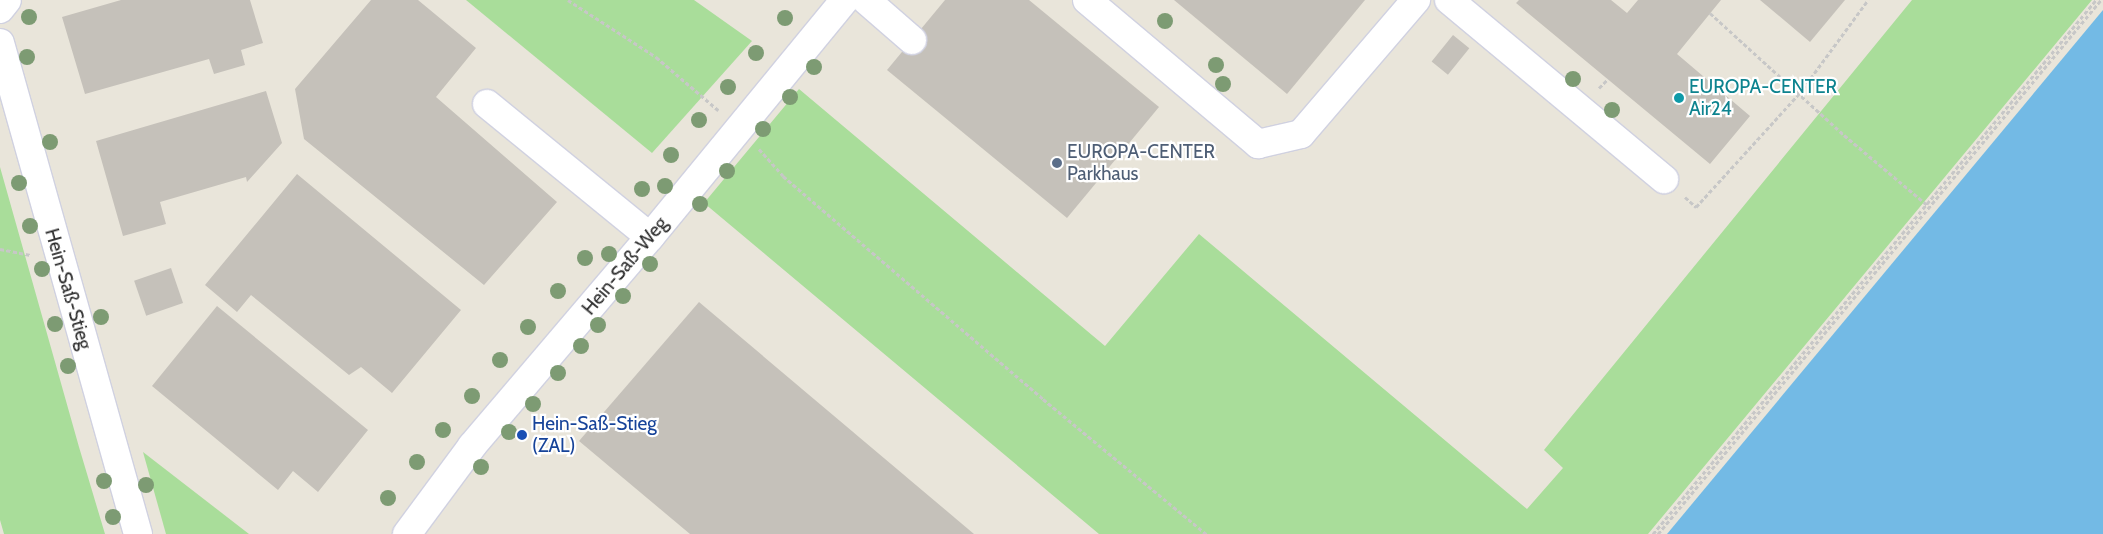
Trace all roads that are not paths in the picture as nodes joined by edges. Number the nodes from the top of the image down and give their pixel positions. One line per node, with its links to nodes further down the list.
1 (7, 0): 7 (street)
2 (845, 0): 12 (street, Hein-Saß-Weg)
3 (866, 0): 8 (street)
4 (1087, 0): 5 (street)
5 (1416, 0)
6 (1466, 5): 11 (street)
7 (0, 9)
8 (912, 40)
9 (0, 43): 13 (street, Hein-Saß-Stieg)
10 (488, 104): 12 (street)
11 (1664, 178)
12 (650, 237): 14 (street, Hein-Saß-Weg)
13 (138, 534)
14 (407, 534)

